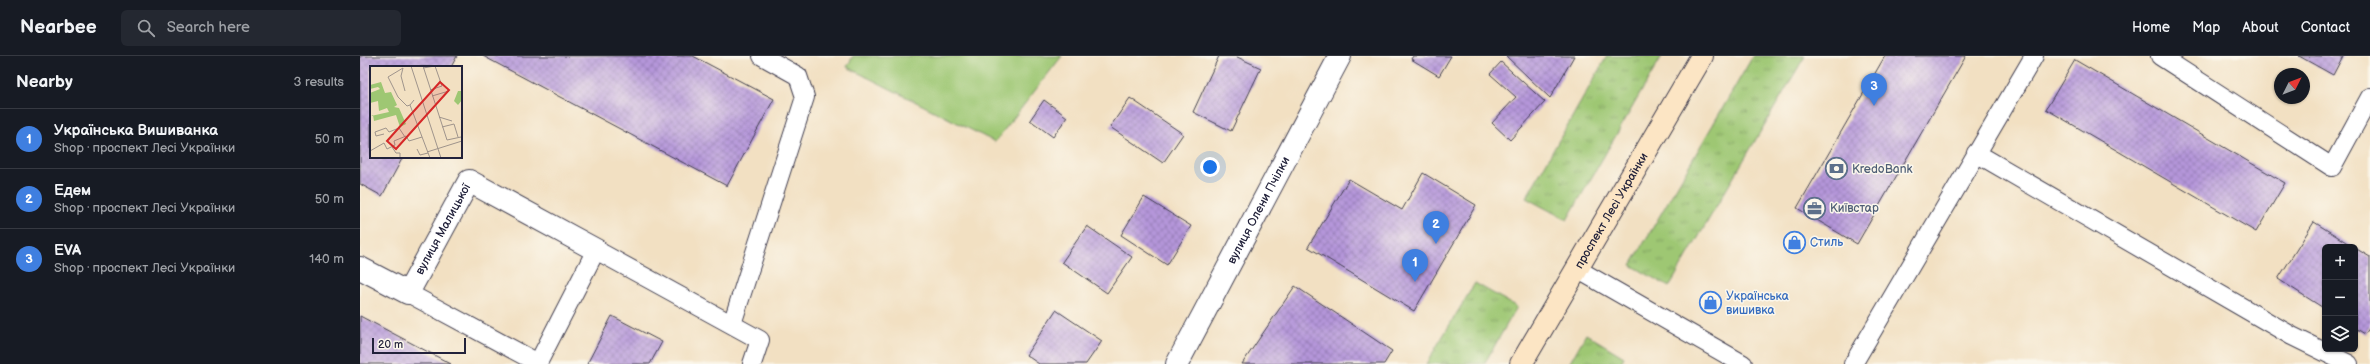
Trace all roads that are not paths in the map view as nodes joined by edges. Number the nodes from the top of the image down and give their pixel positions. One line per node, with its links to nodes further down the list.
1 (762, 56): 12 (lane)
2 (1340, 56): 14 (street, вулиця Олени Пчілки)
3 (1702, 56): 10 (main road, проспект Лесі Українки)
4 (2034, 56): 7 (lane)
5 (2160, 56): 6 (lane)
6 (2370, 97)
7 (1976, 153): 17 (lane); 18 (lane)
8 (596, 250): 11 (street, вулиця Малицької); 11 (lane); 12 (lane)
9 (360, 268): 11 (street)
10 (1577, 269): 15 (main road, проспект Лесі Українки); 16 (lane)
11 (408, 293)
12 (732, 324): 13 (lane)
13 (752, 364)
14 (1177, 364)
15 (1521, 364)
16 (1743, 364)
17 (1853, 364)
18 (2349, 364)

